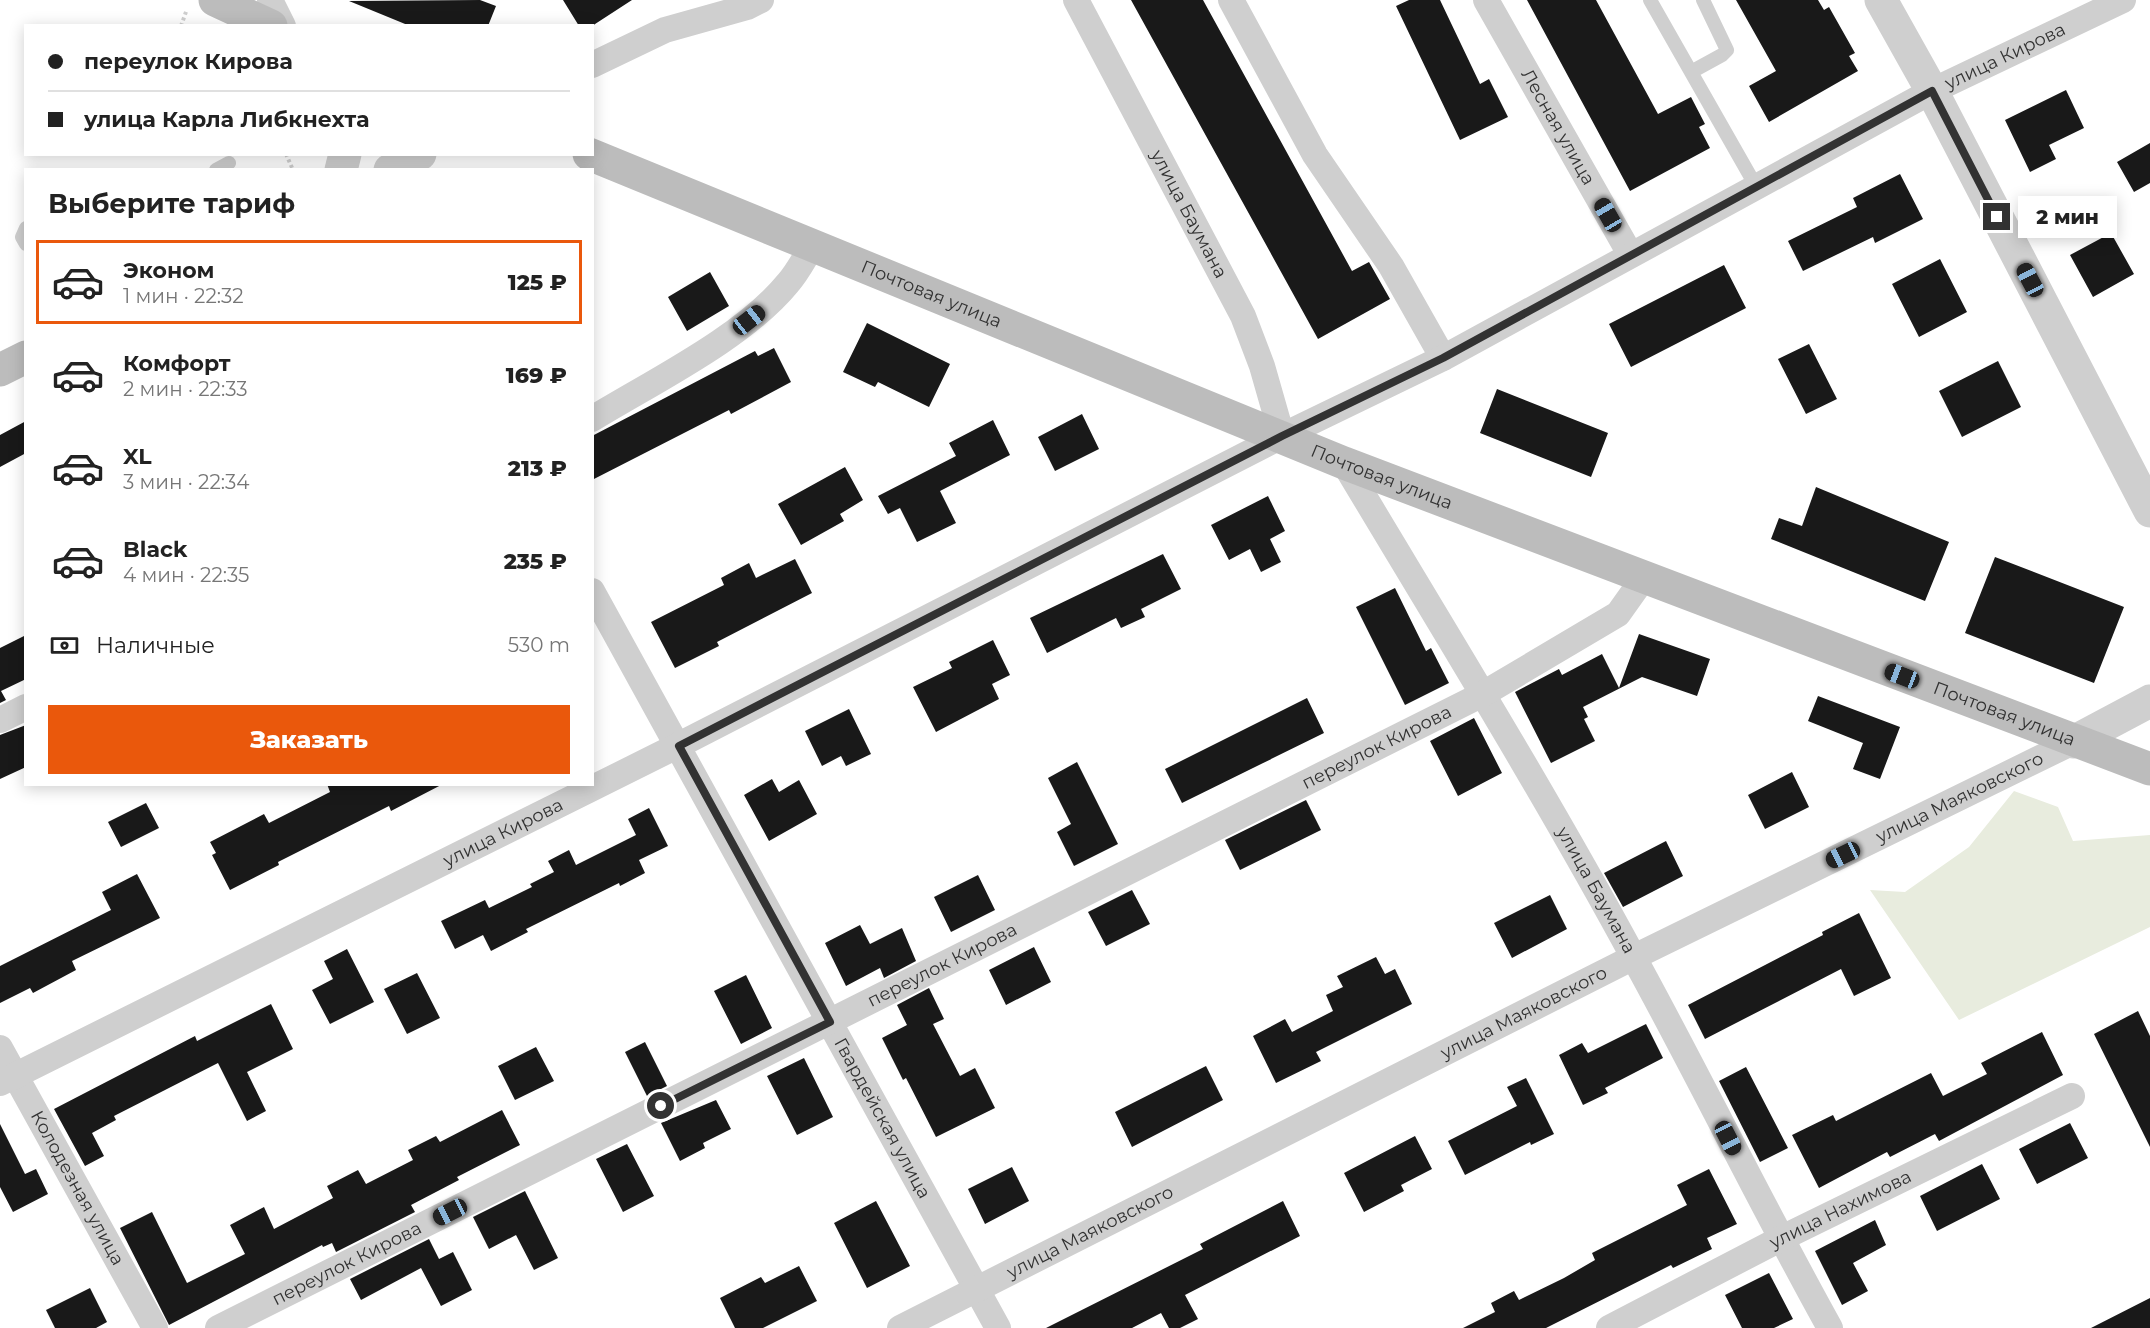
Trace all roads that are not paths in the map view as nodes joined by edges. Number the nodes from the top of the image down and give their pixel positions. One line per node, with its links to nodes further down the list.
1 (215, 0): 12 (main road)
2 (270, 0): 13 (street)
3 (761, 0): 11 (street)
4 (1076, 0): 29 (street, улица Баумана)
5 (1231, 0): 26 (street)
6 (1486, 0): 24 (street, Лесная улица)
7 (1650, 0): 15 (lane)
8 (1703, 0): 15 (lane)
9 (1881, 0): 16 (street)
10 (2123, 0): 16 (street, улица Кирова)
11 (709, 8): 14 (street)
12 (267, 24)
13 (282, 24)
14 (594, 64)
15 (1691, 72): 22 (lane)
16 (1932, 91): 22 (street, улица Кирова); 31 (street)
17 (416, 156): 21 (street)
18 (594, 156): 23 (main road, Почтовая улица)
19 (229, 162): 20 (lane)
20 (219, 168)
21 (394, 168)
22 (1757, 188): 24 (street, улица Кирова)
23 (813, 245): 28 (street); 29 (main road, Почтовая улица)
24 (1630, 254): 26 (street, улица Кирова)
25 (24, 358): 27 (main road)
26 (1443, 358): 29 (street, улица Кирова)
27 (0, 370)
28 (594, 418)
29 (1282, 436): 30 (main road, Почтовая улица); 39 (street, улица Кирова)
30 (1344, 463): 32 (main road, Почтовая улица); 34 (street, улица Баумана)
31 (2150, 511)
32 (1645, 576): 34 (street, переулок Кирова); 38 (main road, Почтовая улица)
33 (594, 595): 39 (street, Гвардейская улица)
34 (1483, 694): 41 (street, улица Баумана); 42 (street, переулок Кирова)
35 (2150, 701): 38 (street, улица Маяковского)
36 (24, 709): 37 (street)
37 (0, 720)
38 (2073, 742): 40 (main road, Почтовая улица); 41 (street, улица Маяковского)
39 (679, 746): 42 (street, Гвардейская улица); 44 (street, улица Кирова)
40 (2150, 769)
41 (1634, 957): 46 (street, улица Баумана); 47 (street, улица Маяковского)
42 (830, 1022): 47 (street, Гвардейская улица); 49 (street, переулок Кирова)
43 (0, 1048): 44 (street, Колодезная улица)
44 (8, 1079): 48 (street, Колодезная улица)
45 (2072, 1096): 46 (street, улица Нахимова)
46 (1780, 1239): 52 (street, улица Нахимова); 53 (street, улица Баумана)
47 (977, 1289): 50 (street, улица Маяковского); 51 (street, Гвардейская улица)
48 (156, 1328)
49 (218, 1328)
50 (900, 1328)
51 (998, 1328)
52 (1609, 1328)
53 (1830, 1328)

